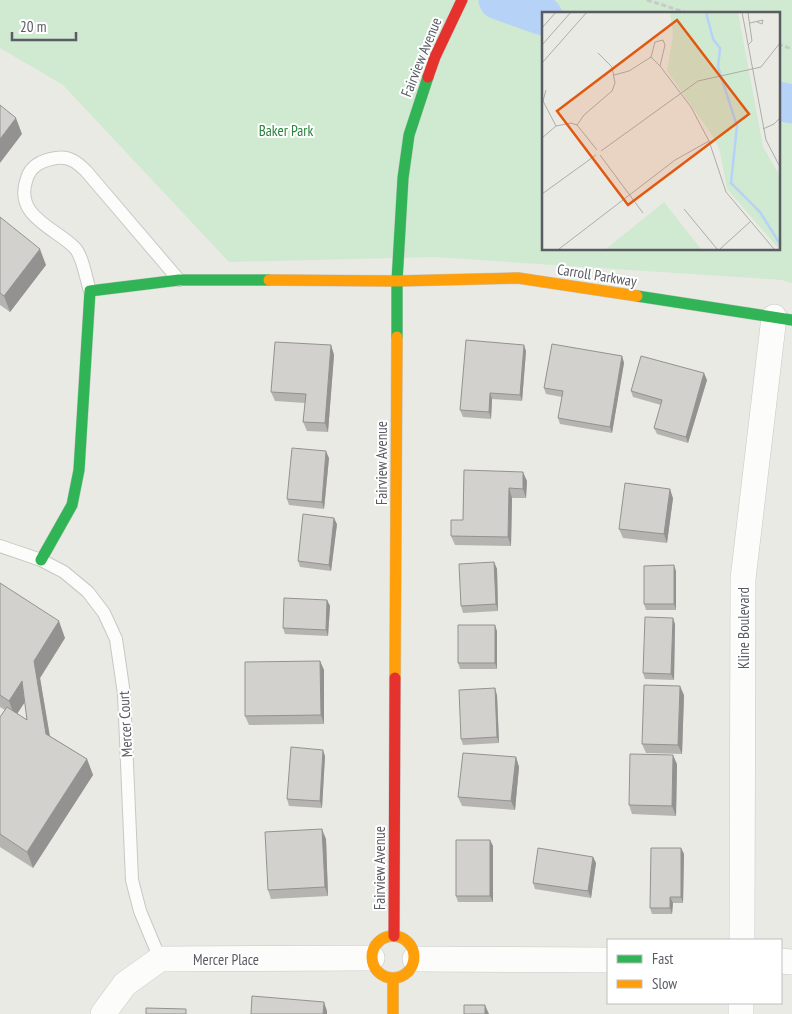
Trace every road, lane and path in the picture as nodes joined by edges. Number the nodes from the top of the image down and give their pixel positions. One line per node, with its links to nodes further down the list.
1 (462, 0): 7 (street, Fairview Avenue)
2 (647, 0): 3 (path)
3 (685, 12)
4 (780, 45): 5 (path)
5 (792, 49)
6 (179, 280): 7 (street, Carroll Parkway); 8 (street, Carroll Parkway); 8 (lane)
7 (397, 281): 9 (street, Carroll Parkway); 12 (street, Fairview Avenue)
8 (90, 291): 11 (street)
9 (783, 318): 13 (street, Kline Boulevard)
10 (0, 546): 11 (lane, Mercer Court)
11 (41, 560): 15 (lane, Mercer Court)
12 (394, 936): 14 (street); 16 (street)
13 (742, 939)
14 (372, 958): 15 (street, Mercer Place); 18 (street)
15 (160, 959): 19 (street)
16 (414, 959): 17 (street); 18 (street)
17 (607, 960)
18 (393, 979): 20 (street)
19 (103, 1014)
20 (393, 1014)

